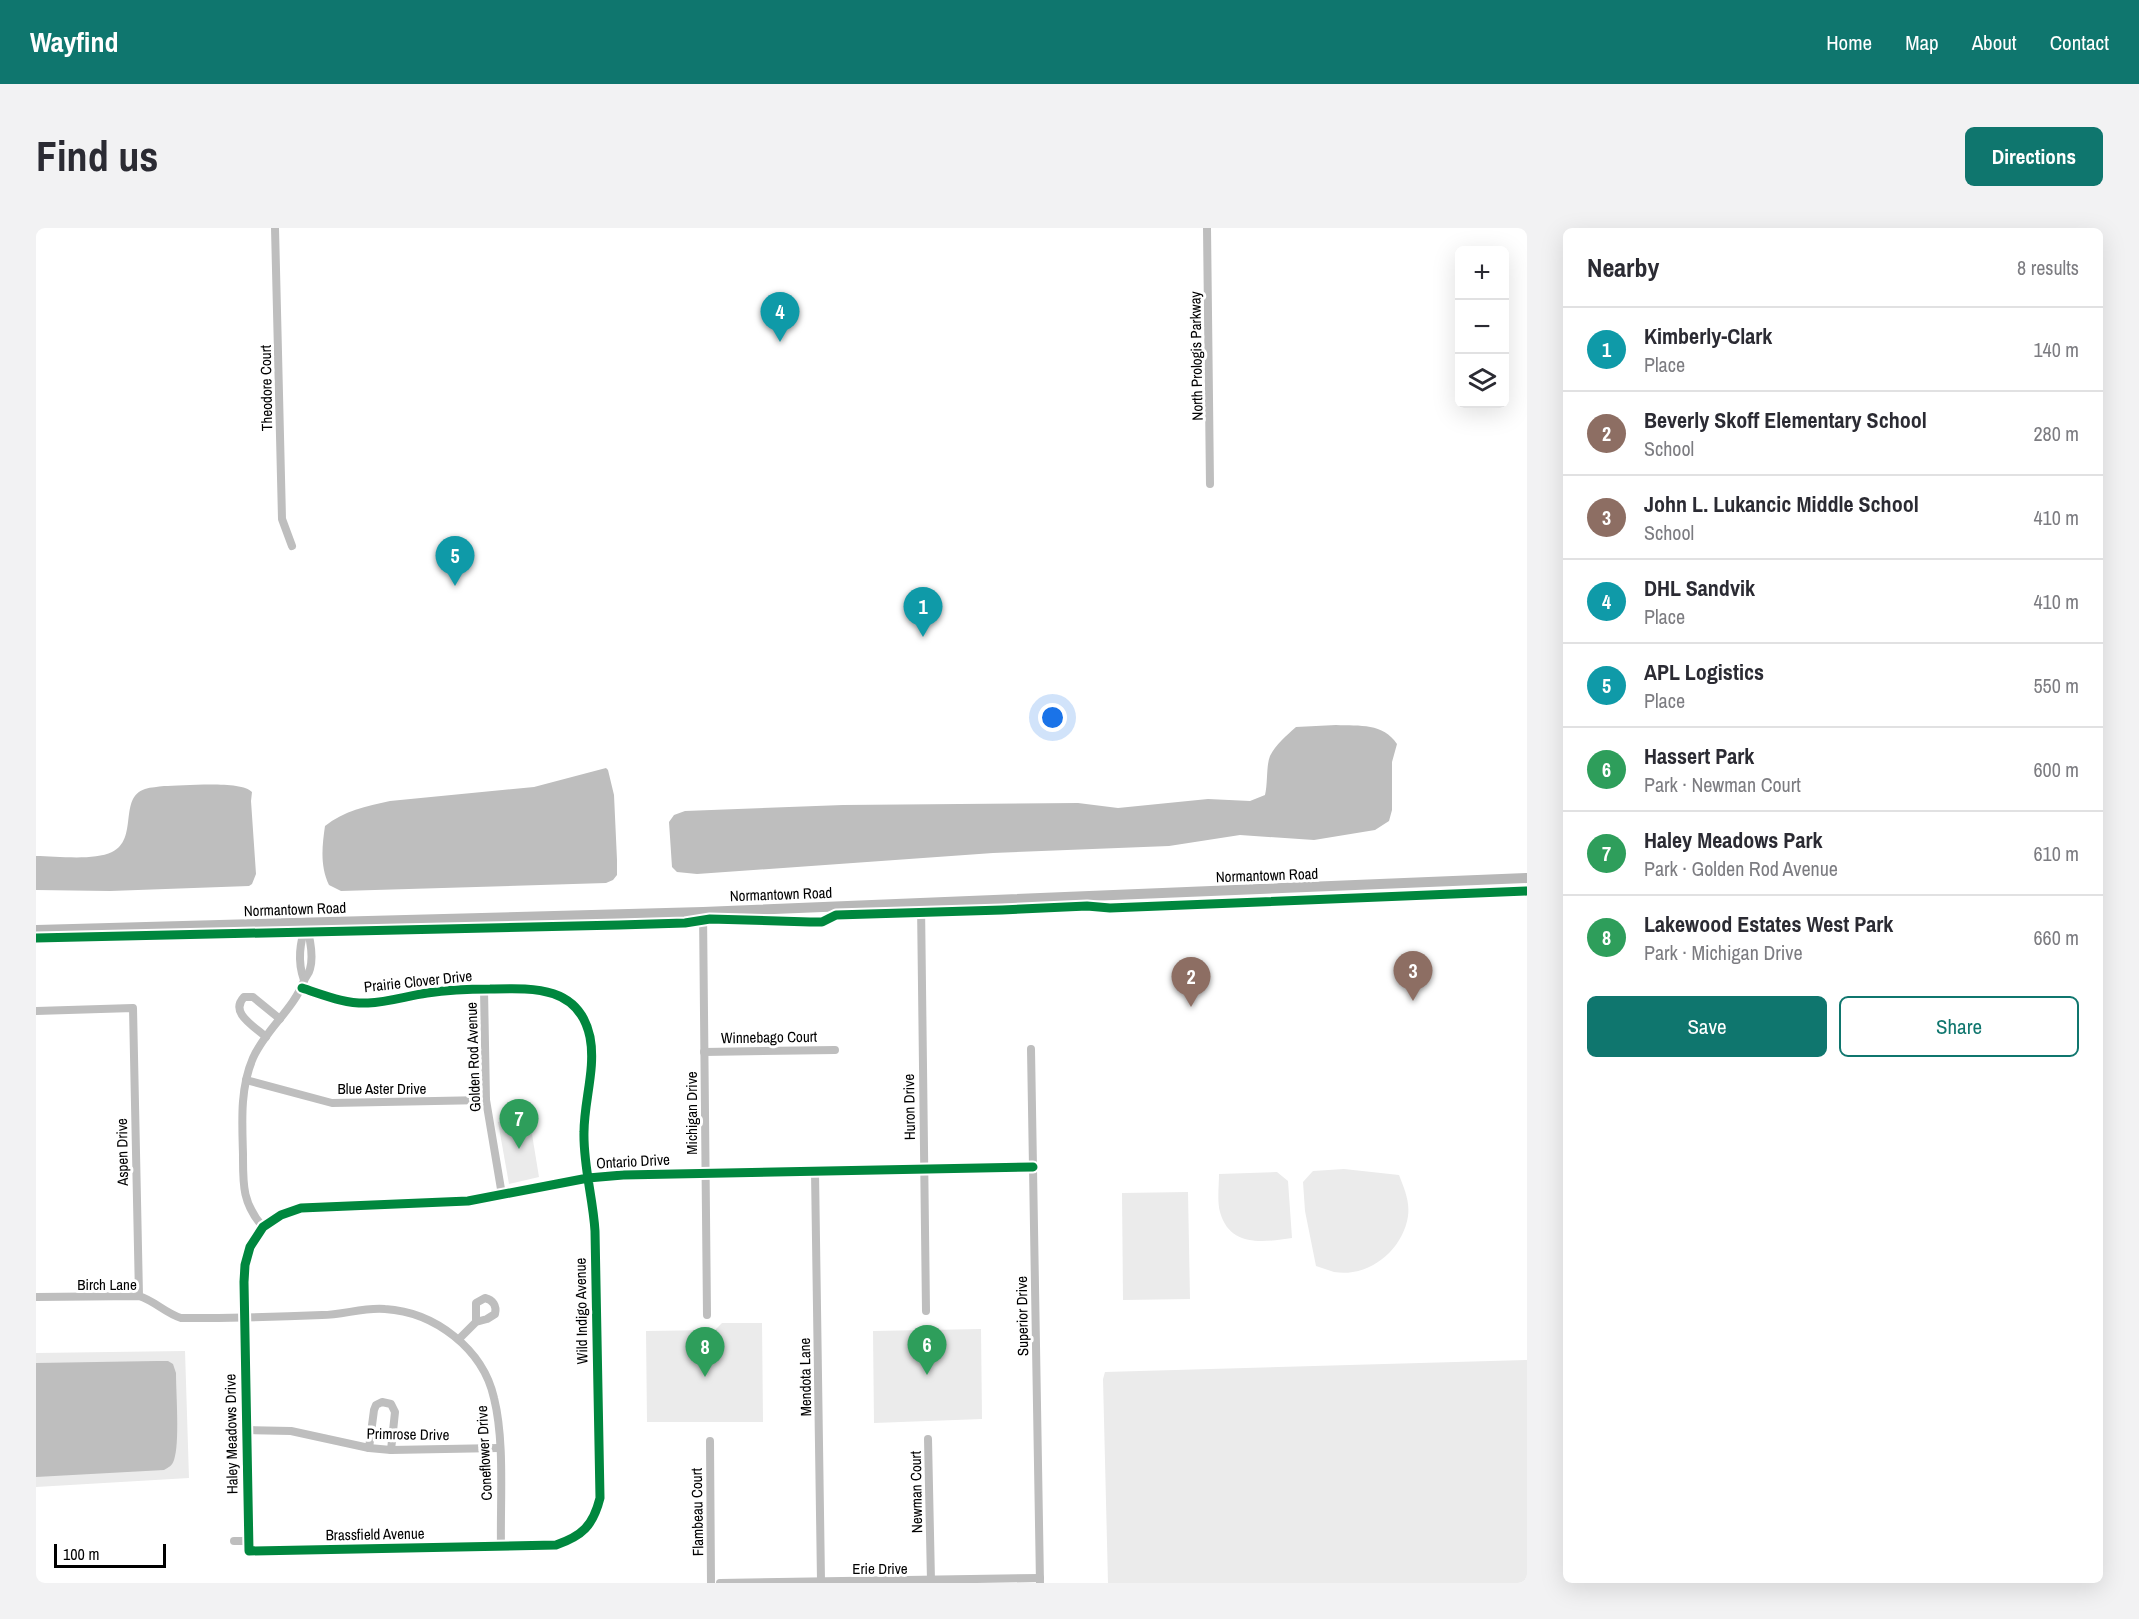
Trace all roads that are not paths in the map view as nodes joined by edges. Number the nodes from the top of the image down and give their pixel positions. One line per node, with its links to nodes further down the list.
1 (275, 228): 4 (street, Theodore Court)
2 (1207, 228): 3 (street, North Prologis Parkway)
3 (1210, 483)
4 (292, 546)
5 (1527, 878): 6 (street, Normantown Road)
6 (921, 904): 7 (street, Normantown Road); 22 (street, Huron Drive)
7 (703, 912): 8 (street, Normantown Road); 18 (street, Michigan Drive)
8 (306, 924): 9 (street, Normantown Road); 10 (street)
9 (36, 930)
10 (303, 984): 11 (street, Prairie Clover Drive); 14 (street)
11 (484, 989): 12 (street, Prairie Clover Drive); 20 (street, Golden Rod Avenue)
12 (573, 1004): 25 (street, Wild Indigo Avenue)
13 (36, 1011): 28 (street, Aspen Drive)
14 (280, 1019): 15 (street); 15 (street)
15 (266, 1036): 19 (street)
16 (1032, 1049): 21 (street, Superior Drive)
17 (835, 1050): 18 (street, Winnebago Court)
18 (704, 1052): 24 (street, Michigan Drive)
19 (246, 1080): 20 (street, Blue Aster Drive); 27 (street)
20 (486, 1100): 26 (street, Golden Rod Avenue)
21 (1033, 1167): 22 (street, Ontario Drive); 47 (street, Superior Drive)
22 (923, 1169): 23 (street, Ontario Drive); 30 (street, Huron Drive)
23 (815, 1171): 24 (street, Ontario Drive); 45 (street, Mendota Lane)
24 (705, 1173): 25 (street, Ontario Drive); 31 (street, Michigan Drive)
25 (588, 1178): 26 (street, Ontario Drive); 43 (street, Wild Indigo Avenue)
26 (502, 1195): 27 (street, Ontario Drive)
27 (263, 1227): 32 (street)
28 (139, 1296): 29 (street, Birch Lane); 32 (street, Birch Lane)
29 (36, 1298)
30 (926, 1311)
31 (707, 1315)
32 (244, 1317): 34 (street, Coneflower Drive); 35 (street, Haley Meadows Drive)
33 (476, 1322): 34 (street)
34 (459, 1339): 39 (street, Coneflower Drive)
35 (246, 1430): 38 (street, Primrose Drive); 42 (street, Haley Meadows Drive)
36 (928, 1439): 46 (street, Newman Court)
37 (710, 1441): 48 (street, Flambeau Court)
38 (369, 1448): 40 (street, Primrose Drive); 40 (street)
39 (499, 1448): 40 (street, Primrose Drive); 43 (street, Coneflower Drive)
40 (391, 1450)
41 (234, 1541): 42 (street)
42 (249, 1541): 44 (street, Haley Meadows Drive)
43 (501, 1548): 44 (street, Brassfield Avenue)
44 (249, 1551)
45 (821, 1581): 46 (street, Erie Drive); 49 (street, Erie Drive)
46 (931, 1581): 47 (street, Erie Drive)
47 (1040, 1581)
48 (711, 1583)
49 (720, 1583)

